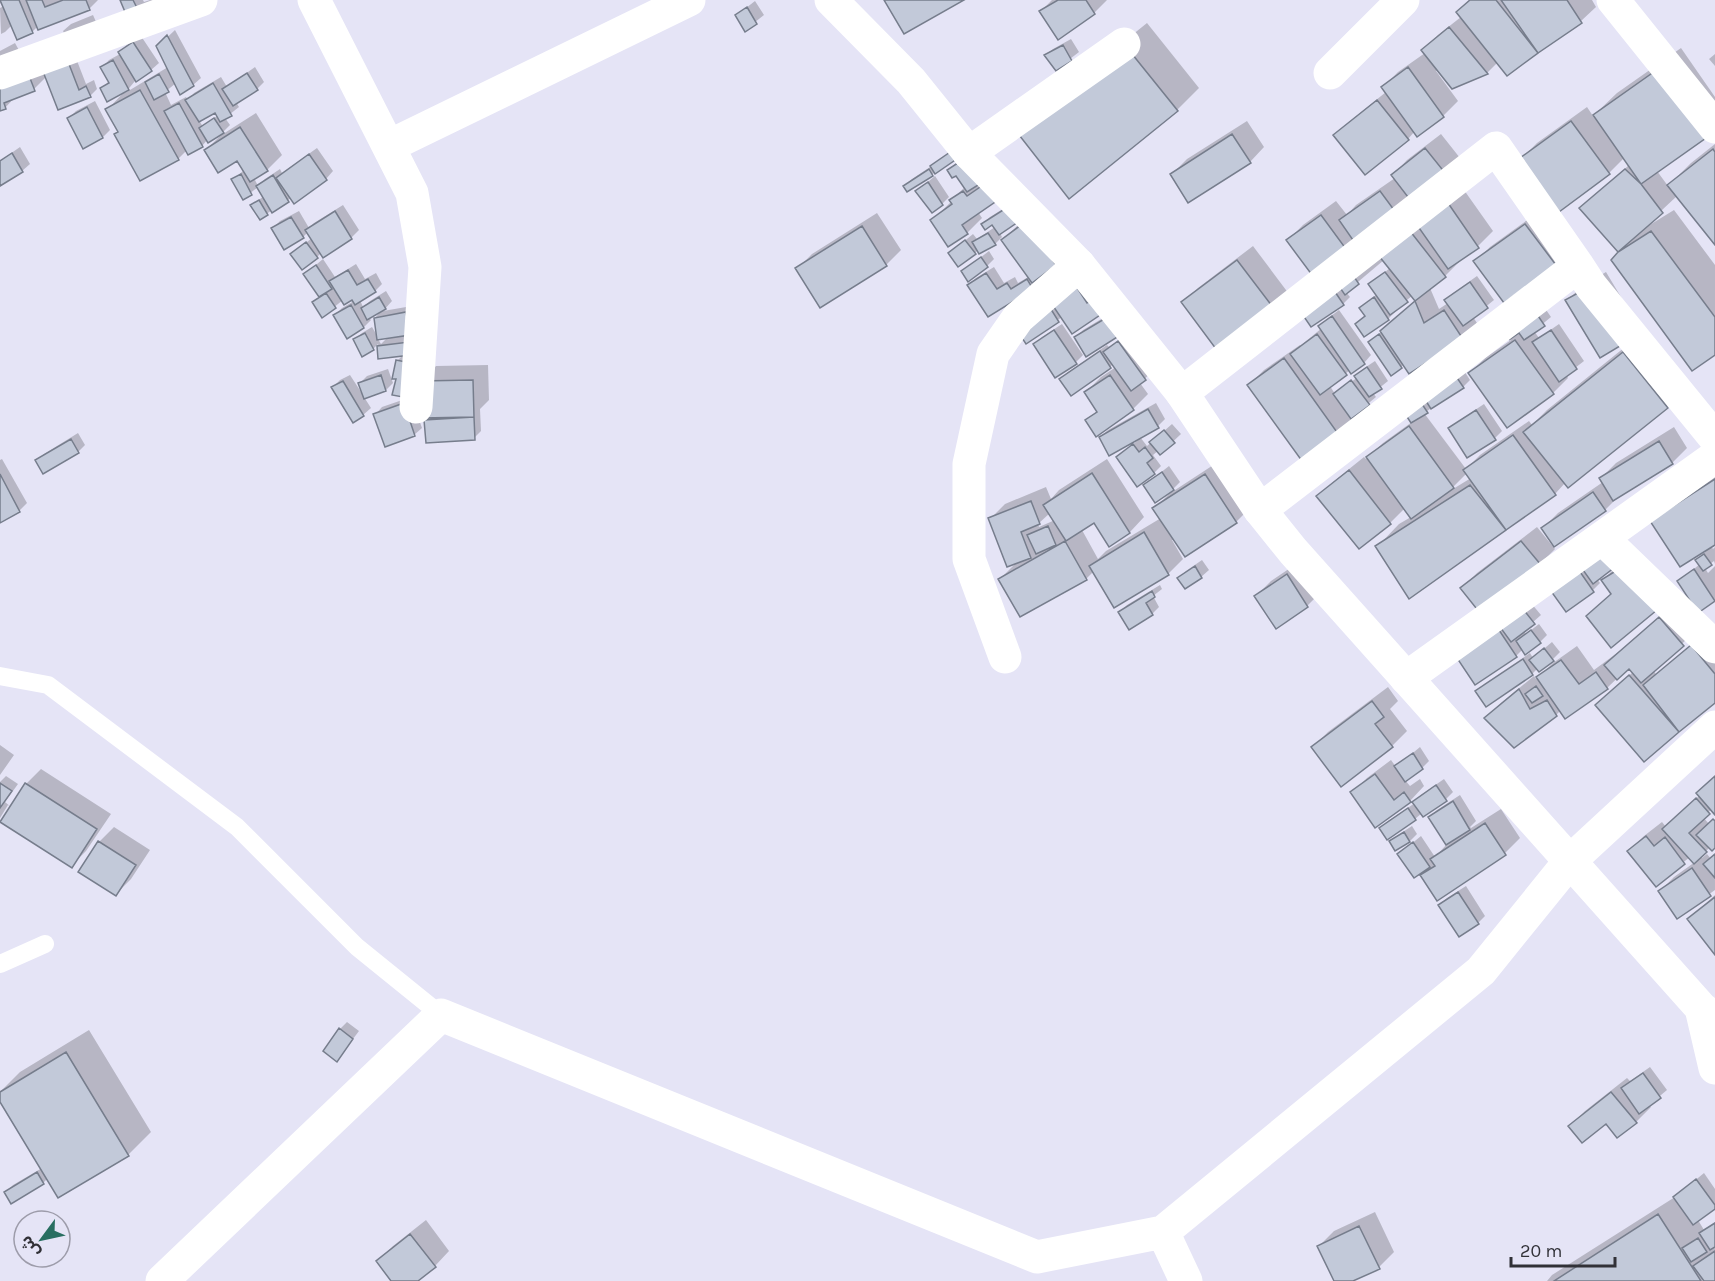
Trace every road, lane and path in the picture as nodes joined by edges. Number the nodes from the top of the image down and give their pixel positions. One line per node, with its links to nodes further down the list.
1 (201, 0): 8 (street)
2 (689, 0): 11 (street)
3 (831, 0): 12 (street)
4 (1403, 0): 9 (street)
5 (1613, 0): 10 (street)
6 (319, 2): 11 (street)
7 (1124, 44): 12 (street)
8 (0, 73)
9 (1330, 73)
10 (1715, 127)
11 (389, 146): 16 (street)
12 (969, 153): 13 (street)
13 (1079, 265): 15 (street); 22 (street)
14 (1578, 266): 15 (street); 17 (street); 19 (street)
15 (1182, 393): 19 (street)
16 (416, 407)
17 (1715, 438)
18 (1715, 457): 20 (street)
19 (1260, 510): 24 (street)
20 (1602, 538): 21 (street); 24 (street)
21 (1715, 647)
22 (1005, 657)
23 (0, 676): 30 (lane)
24 (1406, 678): 26 (street)
25 (1715, 727): 26 (street)
26 (1570, 861): 29 (street); 32 (street)
27 (45, 944): 28 (lane)
28 (0, 964)
29 (1708, 1014): 31 (street)
30 (441, 1015): 32 (street); 33 (street)
31 (1715, 1068)
32 (1163, 1232): 34 (street)
33 (162, 1281)
34 (1186, 1281)

